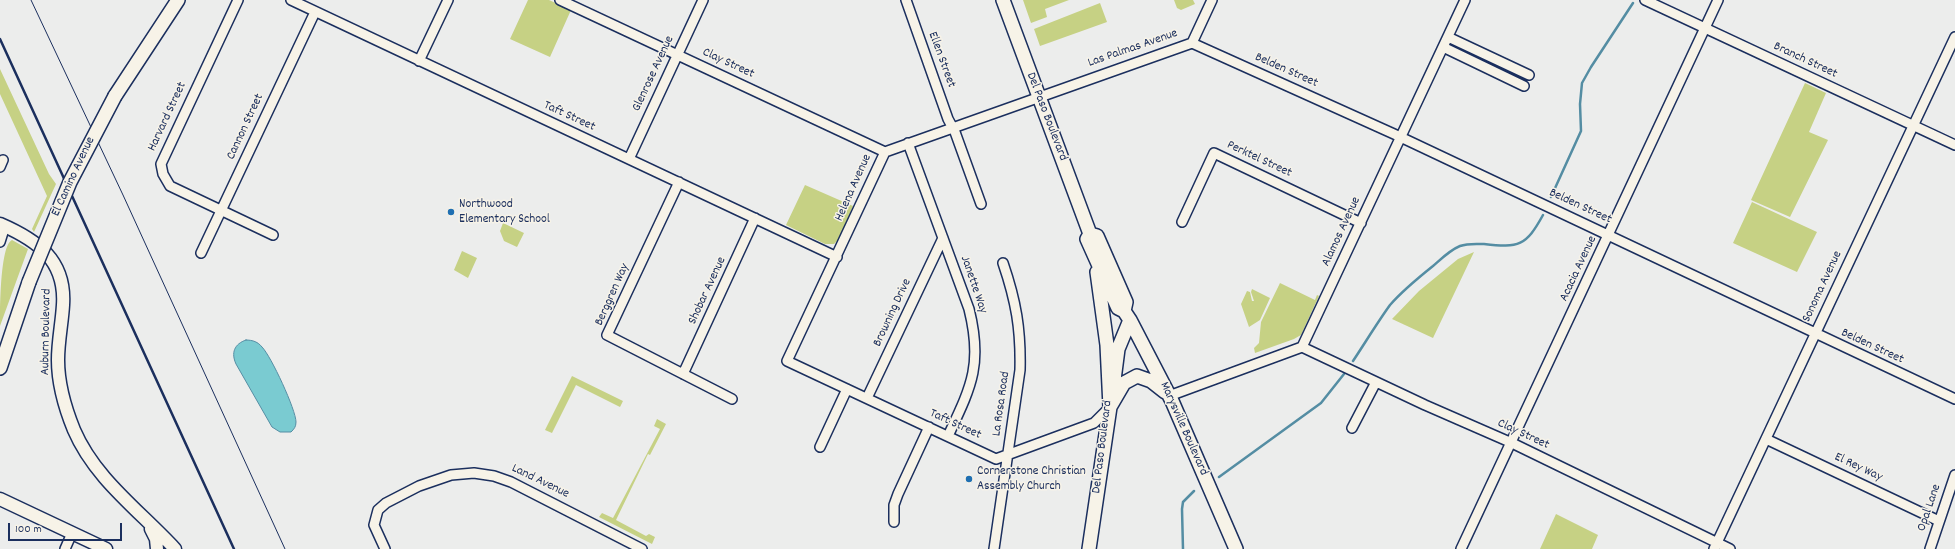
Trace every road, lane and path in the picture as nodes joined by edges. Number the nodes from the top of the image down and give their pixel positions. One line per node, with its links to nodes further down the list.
1 (178, 0): 54 (main road, El Camino Avenue, bridge)
2 (238, 0): 35 (street, Harvard Street)
3 (291, 0): 13 (street, Taft Street)
4 (448, 0): 20 (street)
5 (560, 0): 19 (street, Clay Street)
6 (703, 0): 19 (street, Glenrose Avenue)
7 (906, 0): 27 (street, Ellen Street)
8 (1003, 0): 25 (main road, Del Paso Boulevard)
9 (1212, 0): 17 (street, Las Palmas Avenue)
10 (1465, 0): 15 (street, Alamos Avenue)
11 (1645, 0): 14 (street, Branch Street)
12 (1718, 0): 14 (street, Acacia Avenue)
13 (315, 12): 20 (street, Taft Street); 35 (street, Cannon Street)
14 (1704, 28): 26 (street, Branch Street); 42 (street, Acacia Avenue)
15 (1448, 37): 18 (street, Alamos Avenue); 21 (street)
16 (1955, 37): 26 (street, Sonoma Avenue)
17 (1192, 42): 25 (street, Las Palmas Avenue); 28 (street, Belden Street)
18 (1443, 48): 23 (street); 28 (street, Alamos Avenue)
19 (677, 55): 31 (street, Clay Street); 32 (street, Glenrose Avenue)
20 (419, 61): 32 (street, Taft Street)
21 (1519, 71): 22 (street); 23 (street)
22 (1529, 75)
23 (1514, 81): 24 (street)
24 (1524, 86)
25 (1038, 96): 27 (street, Helena Avenue); 40 (main road, Del Paso Boulevard)
26 (1913, 126): 30 (street, Branch Street); 50 (street, Sonoma Avenue)
27 (951, 128): 29 (street, Helena Avenue); 34 (street)
28 (1401, 138): 38 (street, Alamos Avenue); 42 (street, Belden Street)
29 (908, 143): 31 (street, Helena Avenue); 43 (street, Janette Way)
30 (1955, 145)
31 (885, 152): 47 (street, Helena Avenue)
32 (629, 159): 33 (street, Taft Street)
33 (679, 182): 36 (street, Taft Street); 55 (street, Berggren Way)
34 (981, 204)
35 (221, 210): 41 (street, Harvard Street); 46 (street, Cannon Street)
36 (756, 218): 47 (street, Taft Street); 55 (street, Shobar Avenue)
37 (1182, 222): 38 (street, Perktel Street)
38 (1361, 223): 52 (street, Alamos Avenue)
39 (2, 225): 44 (street); 72 (street, Auburn Boulevard)
40 (1090, 234): 45 (main road, Marysville Boulevard); 49 (main road, Marysville Boulevard)
41 (273, 235)
42 (1609, 235): 50 (street, Belden Street); 67 (street, Acacia Avenue)
43 (943, 238): 59 (street, Browning Drive); 65 (street, Janette Way)
44 (0, 242)
45 (1093, 252): 49 (main road, Marysville Boulevard); 51 (main road, Del Paso Boulevard)
46 (201, 253)
47 (837, 257): 53 (street, Helena Avenue)
48 (1003, 263): 69 (street, La Rosa Road)
49 (1127, 315): 51 (main road); 58 (main road, Marysville Boulevard); 62 (main road)
50 (1815, 334): 61 (street, Belden Street); 66 (street, Sonoma Avenue)
51 (1108, 345): 62 (main road, Del Paso Boulevard)
52 (1302, 347): 56 (street, Clay Street); 58 (street)
53 (787, 362): 57 (street, Taft Street)
54 (0, 368)
55 (683, 374): 60 (street, Berggren Way)
56 (1376, 382): 64 (street); 67 (street, Clay Street)
57 (846, 389): 59 (street, Taft Street); 68 (street)
58 (1169, 396): 62 (main road); 85 (main road, Marysville Boulevard)
59 (867, 398): 63 (street, Taft Street)
60 (732, 399)
61 (1955, 399)
62 (1110, 407): 69 (street, Taft Street); 84 (main road, Del Paso Boulevard)
63 (929, 427): 65 (street, Taft Street); 74 (street)
64 (1352, 428)
65 (948, 436): 69 (street, Taft Street)
66 (1766, 439): 73 (street, El Rey Way); 76 (street, Sonoma Avenue)
67 (1512, 443): 76 (street, Clay Street); 86 (street, Acacia Avenue)
68 (820, 446)
69 (1008, 454): 83 (street, La Rosa Road)
70 (1955, 475): 73 (street, Opal Lane)
71 (0, 499): 75 (street)
72 (143, 518): 79 (street, Auburn Boulevard); 80 (street, Auburn Boulevard)
73 (1940, 520): 88 (street, Opal Lane)
74 (894, 522)
75 (72, 533): 77 (street); 78 (street)
76 (1716, 546): 87 (street, Clay Street)
77 (65, 549)
78 (106, 549)
79 (157, 549)
80 (175, 549)
81 (385, 549): 82 (street, Land Avenue)
82 (642, 549)
83 (994, 549)
84 (1089, 549)
85 (1236, 549)
86 (1461, 549)
87 (1730, 549)
88 (1930, 549)

